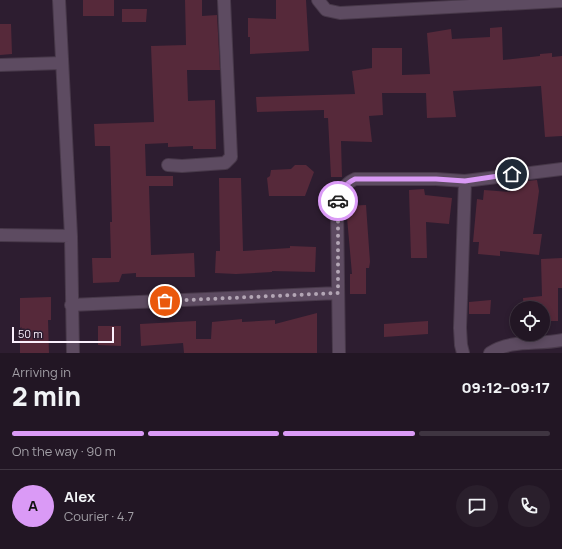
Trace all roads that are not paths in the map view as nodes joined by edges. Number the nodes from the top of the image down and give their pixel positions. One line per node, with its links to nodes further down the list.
1 (59, 0): 5 (street)
2 (224, 0): 7 (street)
3 (318, 0): 4 (street)
4 (562, 1)
5 (62, 63): 6 (street); 11 (street)
6 (0, 65)
7 (168, 165)
8 (562, 169): 9 (street)
9 (465, 181): 12 (street); 17 (street)
10 (0, 235): 11 (street)
11 (71, 236): 13 (street)
12 (338, 293): 13 (street); 16 (street)
13 (71, 305): 15 (street)
14 (562, 340): 18 (street)
15 (73, 353)
16 (339, 353)
17 (463, 353)
18 (490, 353)

